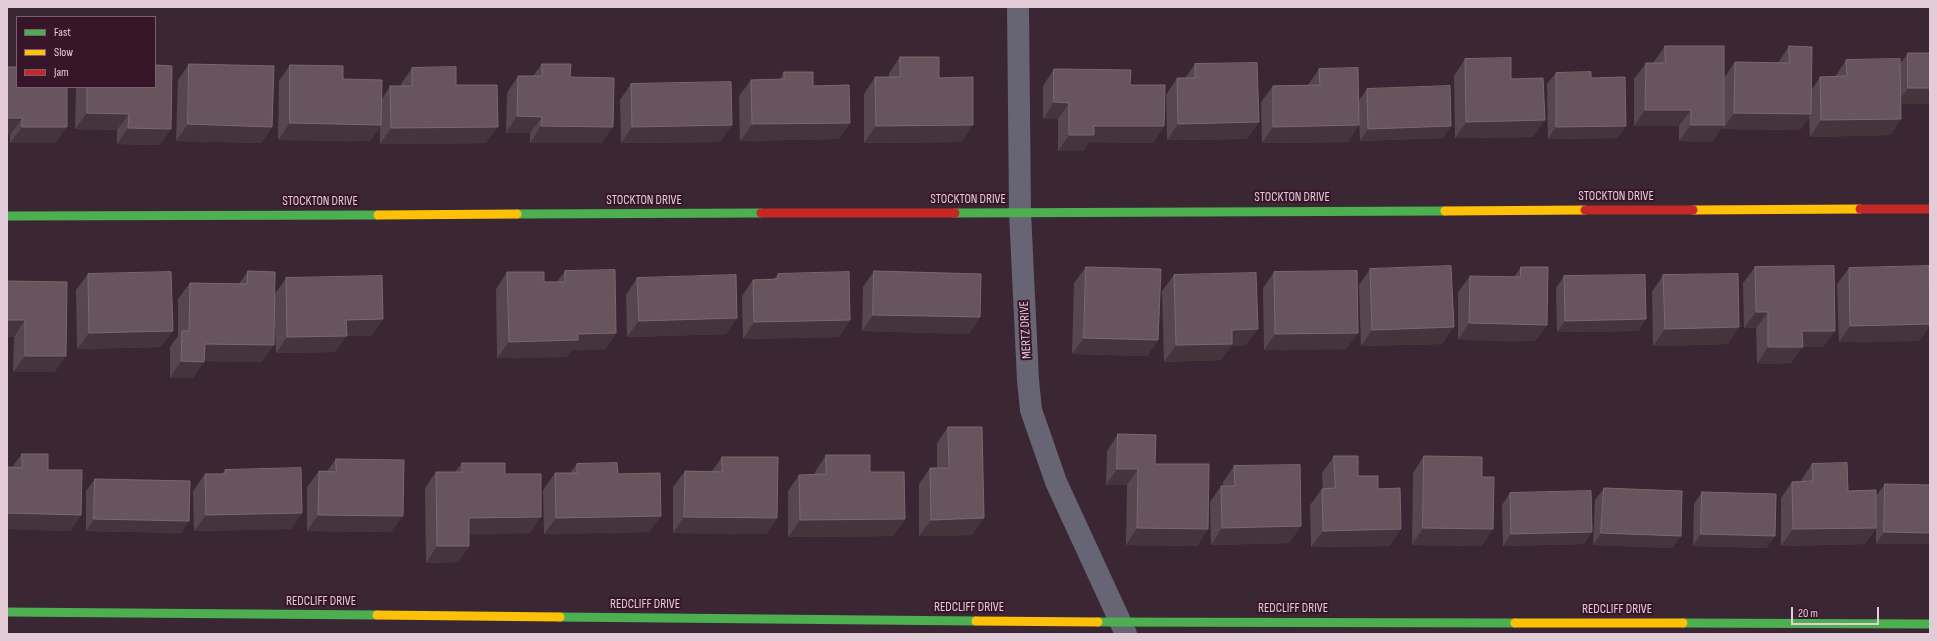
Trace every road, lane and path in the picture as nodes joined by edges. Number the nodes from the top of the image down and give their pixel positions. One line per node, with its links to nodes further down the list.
1 (1018, 7): 3 (street, MERTZ DRIVE)
2 (1930, 209): 3 (street, STOCKTON DRIVE)
3 (1020, 212): 4 (street, STOCKTON DRIVE); 7 (street, MERTZ DRIVE)
4 (7, 216)
5 (7, 612): 7 (street, REDCLIFF DRIVE)
6 (1930, 624): 7 (street, REDCLIFF DRIVE)
7 (1123, 628)

